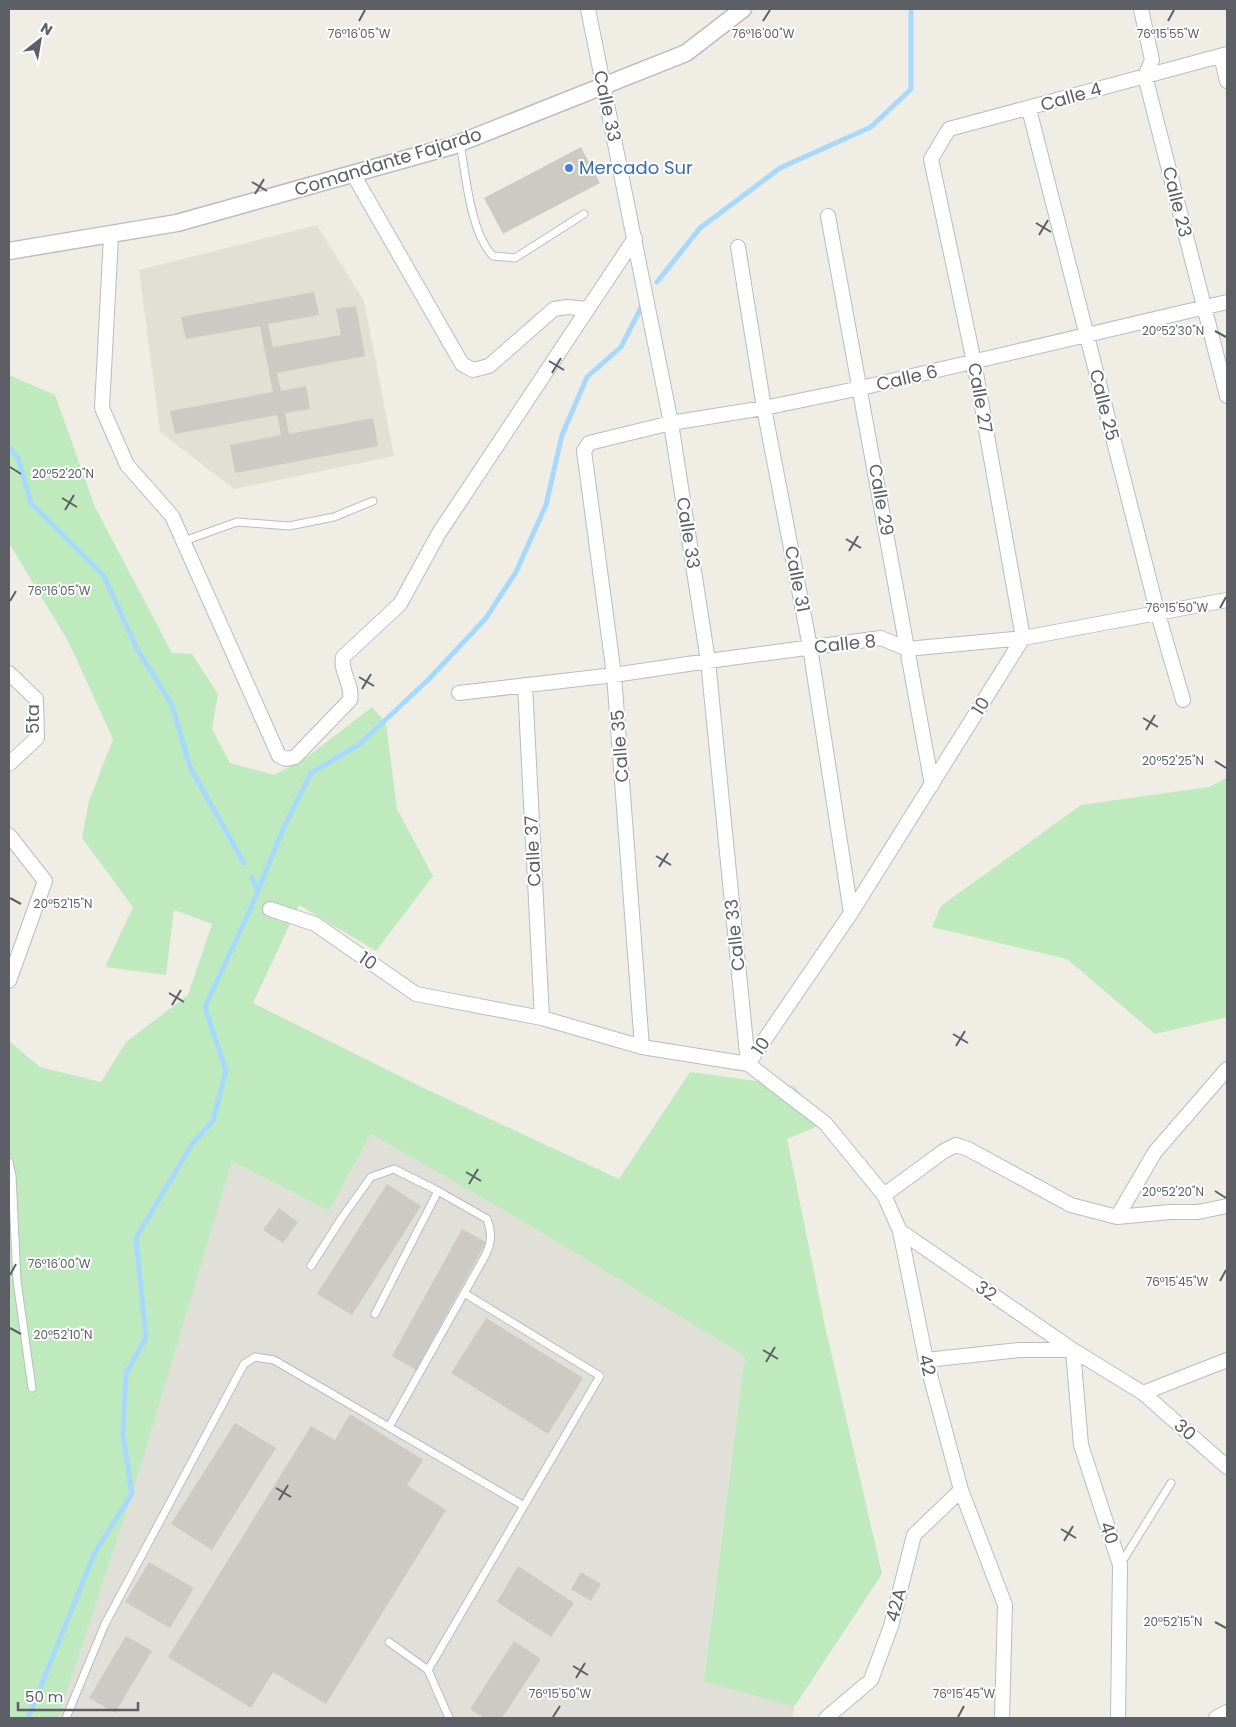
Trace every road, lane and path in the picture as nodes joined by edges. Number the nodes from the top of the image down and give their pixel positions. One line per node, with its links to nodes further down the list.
1 (588, 9): 7 (street, Calle 33)
2 (743, 9): 7 (street, Comandante Fajardo)
3 (1141, 9): 5 (street, Calle 23)
4 (1224, 55): 5 (street, Calle 4); 6 (street)
5 (1145, 76): 8 (street, Calle 4); 20 (street, Calle 23)
6 (1227, 81)
7 (602, 86): 9 (street, Comandante Fajardo); 15 (street, Calle 33)
8 (1029, 109): 10 (street, Calle 4); 21 (street, Calle 25)
9 (460, 143): 11 (street, Comandante Fajardo); 12 (lane)
10 (931, 160): 22 (street, Calle 27)
11 (353, 174): 14 (street, Comandante Fajardo); 19 (street)
12 (584, 214)
13 (828, 216): 23 (street, Calle 29)
14 (111, 236): 17 (street, Comandante Fajardo); 29 (street)
15 (634, 238): 19 (street); 26 (street, Calle 33)
16 (738, 247): 25 (street, Calle 31)
17 (9, 251)
18 (1227, 302): 20 (street, Calle 6)
19 (588, 309): 29 (street)
20 (1204, 309): 21 (street, Calle 6); 24 (street, Calle 23)
21 (1087, 336): 22 (street, Calle 6); 31 (street, Calle 25)
22 (974, 362): 23 (street, Calle 6); 32 (street, Calle 27)
23 (861, 388): 25 (street, Calle 6); 34 (street, Calle 29)
24 (1227, 396)
25 (764, 408): 26 (street, Calle 6); 33 (street, Calle 31)
26 (671, 423): 27 (street, Calle 6); 35 (street, Calle 33)
27 (586, 446): 37 (street, Calle 35)
28 (373, 501): 29 (lane)
29 (184, 541)
30 (1227, 600): 31 (street, Calle 8)
31 (1158, 614): 32 (street, Calle 8); 40 (street, Calle 25)
32 (1023, 638): 34 (street, Calle 8); 42 (street, 10)
33 (810, 647): 34 (street, Calle 8); 35 (street, Calle 8); 45 (street, Calle 31)
34 (907, 649): 42 (street, Calle 29)
35 (708, 660): 37 (street, Calle 8); 49 (street, Calle 33)
36 (9, 673): 41 (street, 5ta)
37 (614, 676): 38 (street, Calle 8); 48 (street, Calle 35)
38 (525, 685): 39 (street, Calle 8); 47 (street, Calle 37)
39 (459, 693)
40 (1183, 700)
41 (9, 764)
42 (932, 785): 45 (street, 10)
43 (9, 835): 46 (street)
44 (270, 909): 47 (street, 10)
45 (851, 912): 49 (street, 10)
46 (9, 981)
47 (542, 1018): 48 (street, 10)
48 (642, 1047): 49 (street, 10)
49 (748, 1064): 53 (street, 42)
50 (1227, 1069): 55 (street)
51 (9, 1162): 63 (lane)
52 (438, 1190): 57 (lane); 58 (lane); 59 (lane)
53 (884, 1195): 55 (street); 56 (street, 42)
54 (1227, 1206): 55 (street)
55 (1117, 1217)
56 (900, 1231): 60 (street, 32); 61 (street, 42)
57 (311, 1266)
58 (464, 1293): 65 (lane); 69 (lane)
59 (375, 1314)
60 (1073, 1350): 61 (street); 64 (street, 32); 70 (street, 40)
61 (926, 1360): 68 (street, 42)
62 (1227, 1360): 64 (street)
63 (32, 1388)
64 (1143, 1393): 66 (street, 30)
65 (389, 1426): 69 (lane); 74 (lane)
66 (1227, 1467)
67 (1171, 1483): 70 (lane)
68 (961, 1490): 76 (street, 42A); 77 (street, 42)
69 (524, 1506): 72 (lane)
70 (1120, 1565): 78 (street, 40)
71 (389, 1642): 72 (lane)
72 (428, 1670): 75 (lane)
73 (1227, 1712): 79 (street)
74 (66, 1718)
75 (449, 1718)
76 (826, 1718)
77 (1002, 1718)
78 (1118, 1718)
79 (1216, 1718)

